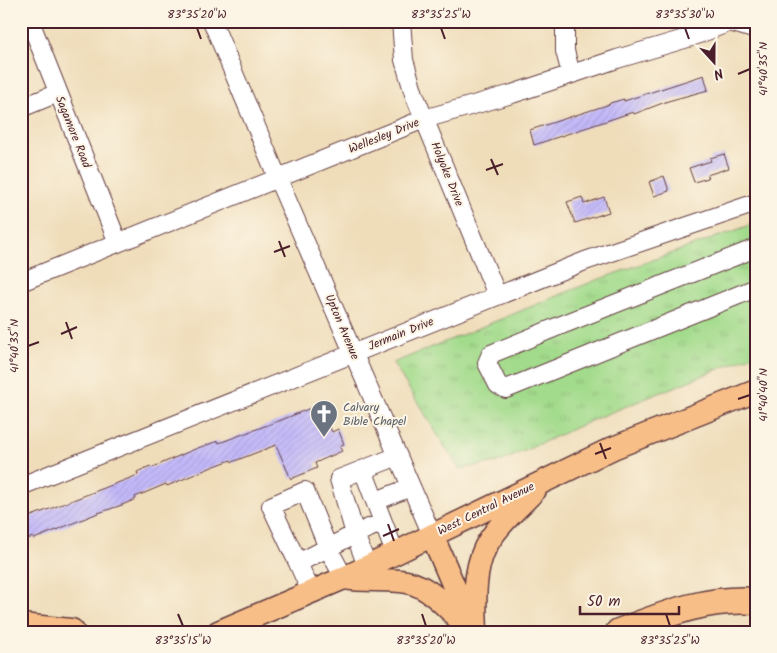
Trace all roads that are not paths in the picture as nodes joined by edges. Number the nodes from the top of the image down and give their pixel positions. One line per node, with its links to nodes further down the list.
1 (30, 21): 8 (street, Sagamore Road)
2 (212, 21): 11 (street, Upton Avenue)
3 (400, 21): 10 (street, Holyoke Drive)
4 (565, 21): 7 (street)
5 (730, 22): 6 (street, Wellesley Drive); 7 (street, Wellesley Drive)
6 (756, 30)
7 (571, 74): 10 (street, Wellesley Drive)
8 (58, 93): 9 (street); 13 (street, Sagamore Road)
9 (21, 108)
10 (424, 119): 11 (street, Wellesley Drive); 17 (street, Holyoke Drive)
11 (278, 179): 13 (street, Wellesley Drive); 18 (street, Upton Avenue)
12 (756, 203): 17 (street, Jermain Drive)
13 (118, 243): 15 (street, Wellesley Drive)
14 (756, 248): 16 (street)
15 (21, 282)
16 (756, 288)
17 (497, 295): 18 (street, Jermain Drive)
18 (353, 354): 20 (street, Upton Avenue); 23 (street, Jermain Drive)
19 (756, 391): 22 (main road, West Central Avenue)
20 (398, 456): 21 (street); 24 (street, Upton Avenue)
21 (363, 470): 25 (street); 27 (street)
22 (544, 481): 28 (main road, West Central Avenue); 39 (main road)
23 (21, 486)
24 (411, 487): 25 (street); 28 (street, Upton Avenue)
25 (376, 502): 26 (street)
26 (383, 522): 27 (street); 30 (street)
27 (355, 534): 29 (street); 32 (street)
28 (432, 535): 30 (main road, West Central Avenue); 39 (main road, Upton Avenue)
29 (328, 548): 31 (street); 31 (street); 33 (street)
30 (395, 553): 32 (main road, West Central Avenue)
31 (298, 563): 34 (street)
32 (367, 566): 33 (main road, West Central Avenue)
33 (344, 578): 34 (main road, West Central Avenue); 39 (main road)
34 (311, 592): 38 (main road, West Central Avenue)
35 (756, 601): 40 (highway)
36 (21, 627): 37 (highway)
37 (65, 631)
38 (218, 632)
39 (473, 632)
40 (619, 632)

